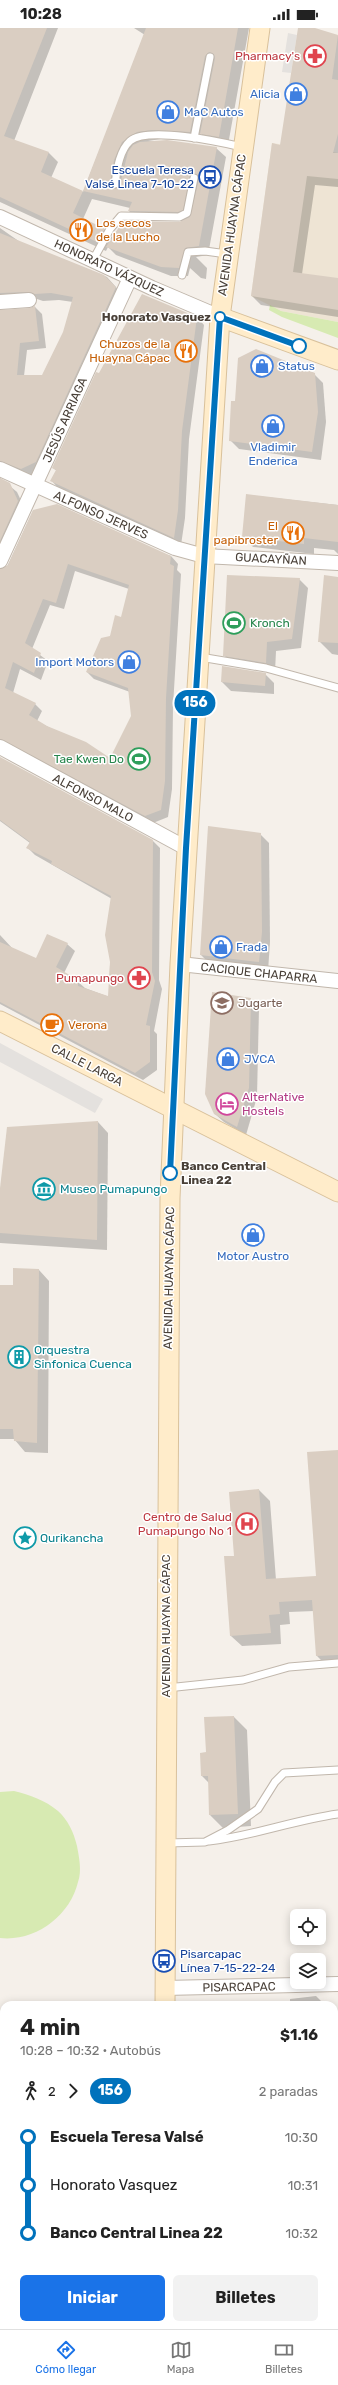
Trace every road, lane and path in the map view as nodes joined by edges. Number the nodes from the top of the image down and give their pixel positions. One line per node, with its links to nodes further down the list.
1 (260, 28): 4 (street, AVENIDA HUAYNA CÁPAC)
2 (210, 57): 3 (lane)
3 (194, 138): 4 (lane); 6 (lane)
4 (242, 147): 8 (street, AVENIDA HUAYNA CÁPAC)
5 (194, 178): 9 (lane)
6 (115, 184)
7 (0, 217): 9 (street, HONORATO VÁZQUEZ)
8 (227, 254): 10 (lane); 14 (street, AVENIDA HUAYNA CÁPAC)
9 (93, 260): 11 (street, HONORATO VÁZQUEZ)
10 (182, 275)
11 (130, 278): 14 (street, HONORATO VÁZQUEZ); 17 (street, JESÚS ARRIAGA)
12 (29, 300): 13 (street)
13 (0, 302)
14 (220, 317): 15 (street); 18 (street, AVENIDA HUAYNA CÁPAC)
15 (338, 360)
16 (0, 469): 17 (street, ALFONSO JERVES)
17 (35, 485): 18 (street, ALFONSO JERVES); 19 (street, JESÚS ARRIAGA)
18 (204, 556): 20 (street, GUACAYÑAN); 21 (street, AVENIDA HUAYNA CÁPAC)
19 (0, 561)
20 (338, 563)
21 (198, 657): 22 (lane); 24 (street, AVENIDA HUAYNA CÁPAC)
22 (338, 688)
23 (0, 747): 24 (street, ALFONSO MALO)
24 (186, 848): 25 (street, AVENIDA HUAYNA CÁPAC)
25 (180, 964): 26 (street, CACIQUE CHAPARRA); 28 (street, AVENIDA HUAYNA CÁPAC)
26 (338, 981)
27 (0, 1021): 28 (street, CALLE LARGA)
28 (173, 1110): 29 (street, CALLE LARGA); 31 (street, AVENIDA HUAYNA CÁPAC)
29 (338, 1192)
30 (338, 1663): 31 (lane)
31 (165, 1688): 35 (street, AVENIDA HUAYNA CÁPAC)
32 (338, 1770): 34 (lane)
33 (338, 1814): 34 (lane)
34 (205, 1842): 35 (lane)
35 (164, 1843): 37 (street, AVENIDA HUAYNA CÁPAC)
36 (338, 1984): 37 (street, PISARCAPAC)
37 (164, 1996)

